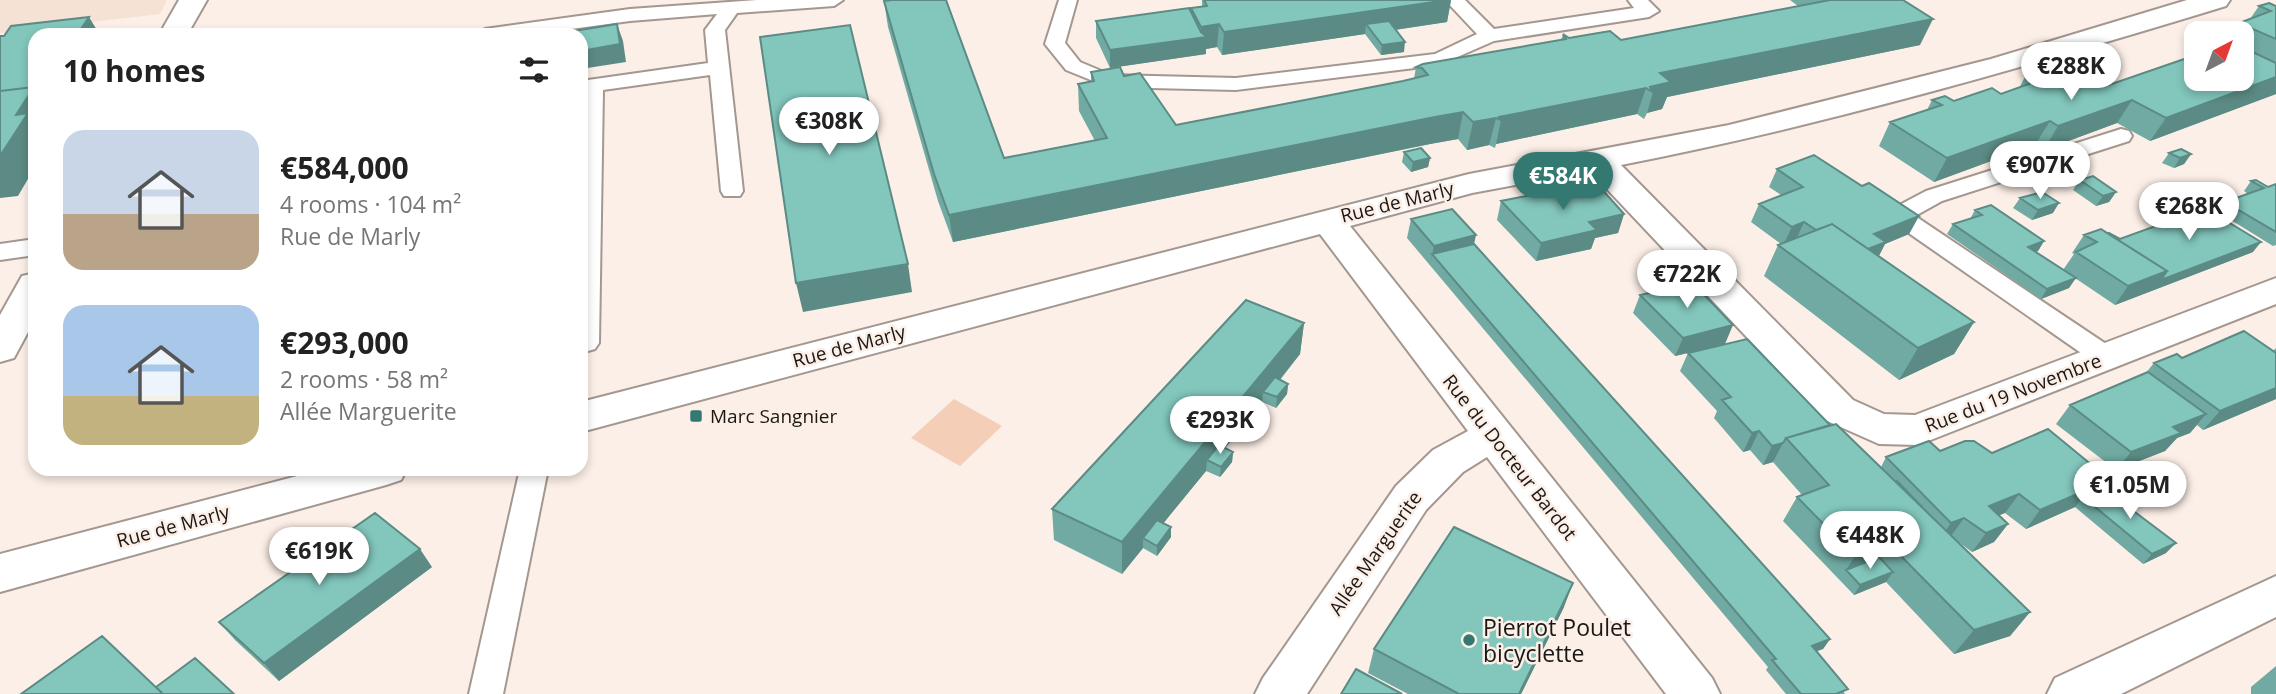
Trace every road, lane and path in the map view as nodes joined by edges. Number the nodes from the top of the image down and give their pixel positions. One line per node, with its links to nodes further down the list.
1 (193, 0): 9 (street)
2 (834, 0): 7 (lane)
3 (1068, 0): 11 (lane)
4 (1454, 0): 11 (lane)
5 (1637, 0): 11 (lane)
6 (2216, 0): 15 (street, Rue de Marly)
7 (805, 2): 8 (lane)
8 (731, 8): 10 (lane); 12 (lane)
9 (177, 28)
10 (536, 28)
11 (1489, 36)
12 (719, 68): 13 (lane); 16 (lane)
13 (588, 86)
14 (2121, 136): 23 (lane)
15 (1597, 159): 17 (street, Rue de Marly); 23 (street, Rue du 19 Novembre)
16 (732, 191)
17 (1327, 220): 24 (street, Rue de Marly); 25 (street, Rue du Docteur Bardot)
18 (28, 248): 19 (lane)
19 (0, 252)
20 (2276, 290): 23 (street, Rue du 19 Novembre)
21 (28, 298): 22 (street)
22 (0, 349)
23 (2106, 357)
24 (588, 415)
25 (1494, 437): 31 (street, Allée Marguerite); 32 (street, Rue du Docteur Bardot)
26 (360, 476): 28 (street, Rue de Marly)
27 (533, 476): 30 (lane)
28 (0, 573)
29 (2269, 608): 33 (street)
30 (486, 694)
31 (1280, 694)
32 (1695, 694)
33 (2072, 694)

